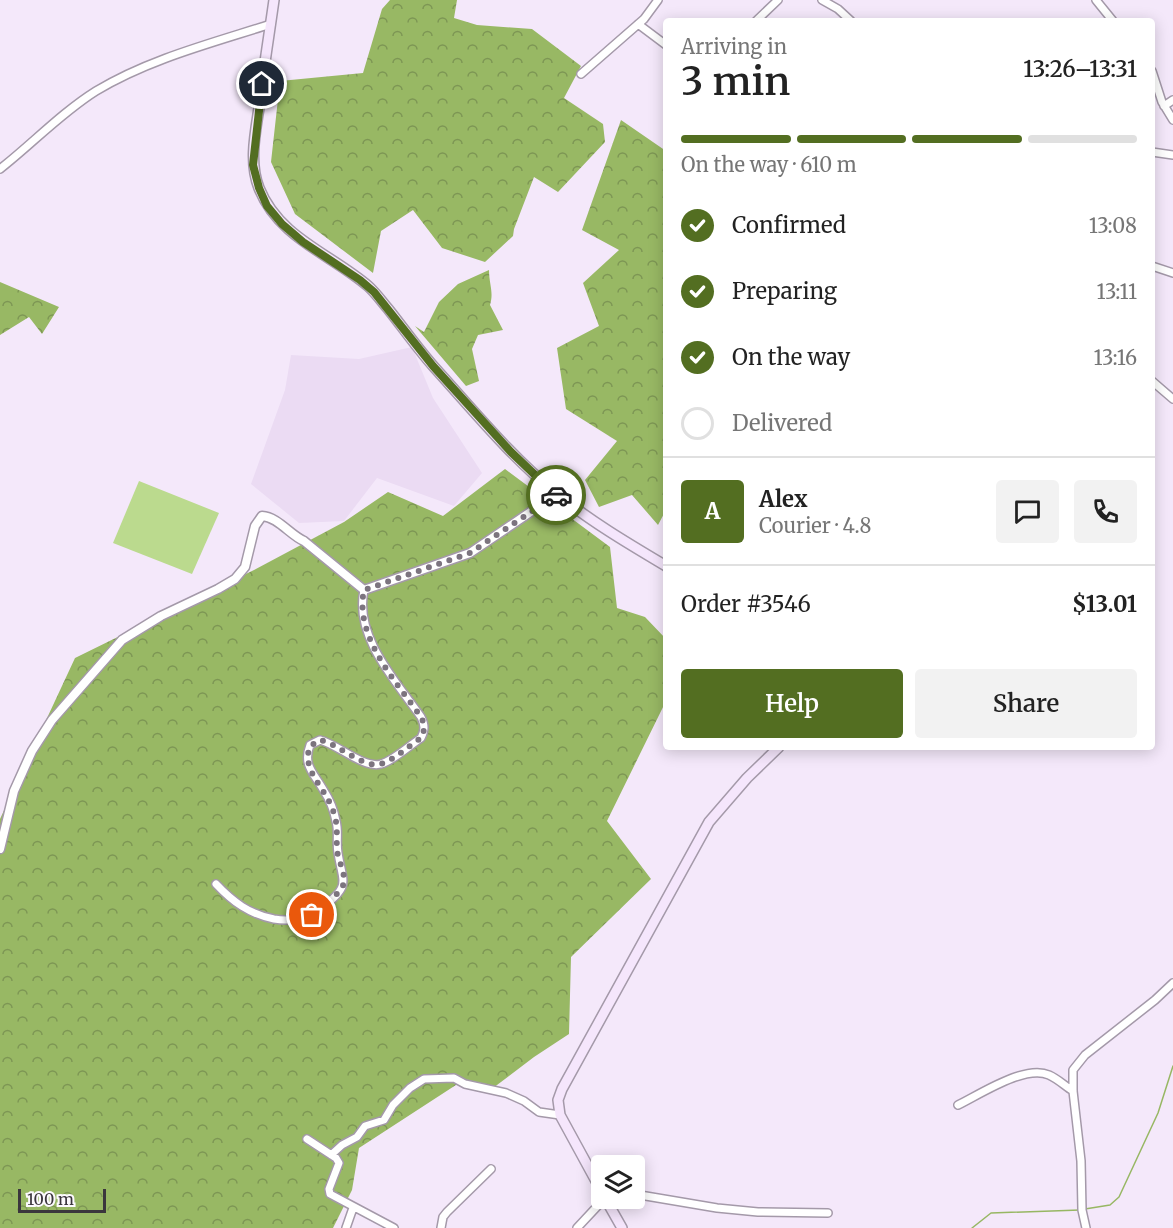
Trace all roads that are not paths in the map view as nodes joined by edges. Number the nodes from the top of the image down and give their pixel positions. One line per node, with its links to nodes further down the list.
1 (274, 0): 10 (main road)
2 (658, 0): 6 (street)
3 (778, 0): 7 (street)
4 (822, 0): 8 (street)
5 (1096, 0): 9 (street)
6 (650, 13): 11 (street); 12 (street)
7 (759, 18)
8 (848, 18)
9 (1111, 18)
10 (271, 24): 21 (street); 26 (main road)
11 (638, 24): 12 (street); 14 (street)
12 (651, 33): 13 (street)
13 (663, 43)
14 (581, 74)
15 (1156, 97): 17 (street)
16 (1173, 100): 17 (street)
17 (1164, 106): 18 (street)
18 (1173, 120)
19 (1155, 152): 20 (street)
20 (1173, 155)
21 (0, 169)
22 (1155, 267): 23 (street)
23 (1173, 273)
24 (1155, 384): 25 (street)
25 (1173, 399)
26 (557, 494): 27 (main road); 28 (street)
27 (663, 564)
28 (364, 590): 30 (street); 31 (street)
29 (776, 750): 35 (main road)
30 (0, 849)
31 (216, 885)
32 (1173, 983): 33 (street)
33 (1073, 1090): 34 (street); 50 (street)
34 (958, 1105)
35 (560, 1115): 37 (street); 39 (main road)
36 (307, 1139): 37 (street)
37 (331, 1155): 41 (street)
38 (491, 1169): 47 (street)
39 (591, 1172)
40 (645, 1196): 44 (street)
41 (353, 1208): 45 (street); 46 (street)
42 (597, 1209): 48 (street)
43 (613, 1209): 49 (main road)
44 (828, 1213)
45 (346, 1228)
46 (394, 1228)
47 (441, 1228)
48 (577, 1228)
49 (622, 1228)
50 (1086, 1228)

